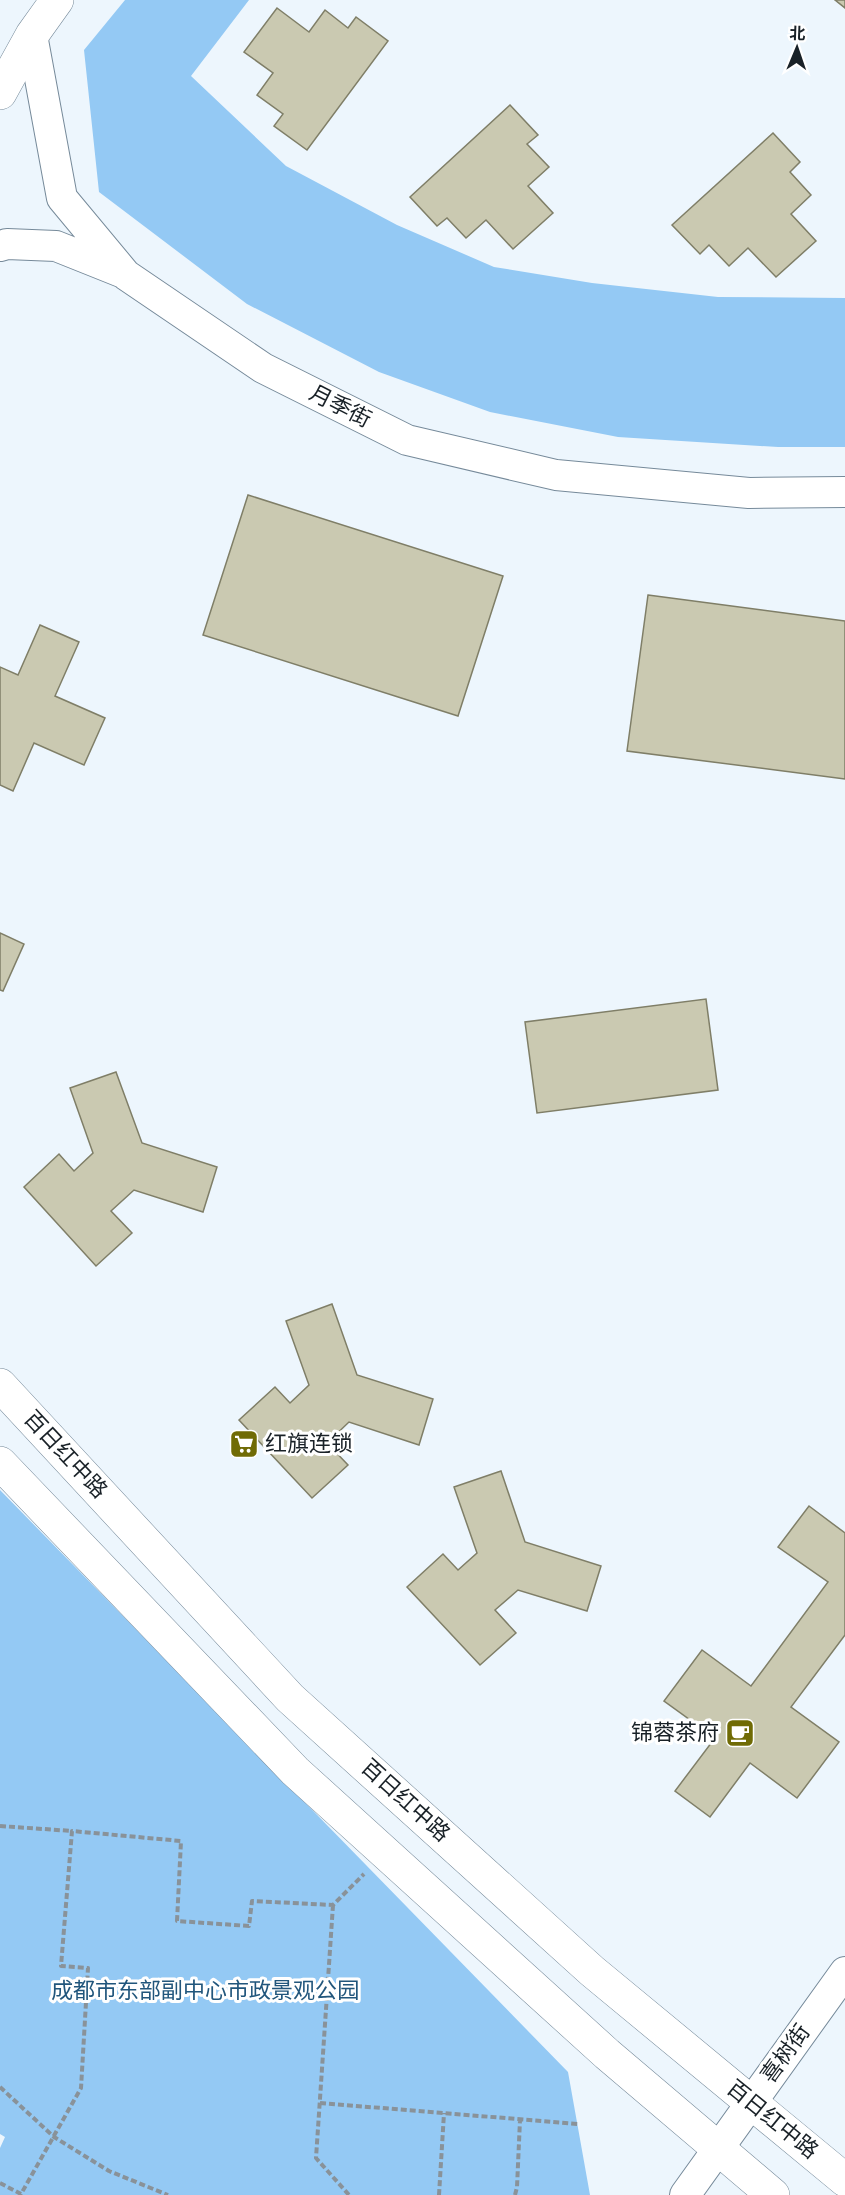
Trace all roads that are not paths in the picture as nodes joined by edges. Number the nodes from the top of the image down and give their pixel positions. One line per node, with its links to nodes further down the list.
1 (57, 0): 2 (street)
2 (33, 35): 3 (street); 5 (street, 月季街)
3 (0, 93)
4 (0, 246): 5 (street)
5 (126, 274): 6 (street, 月季街)
6 (845, 492)
7 (0, 1385): 10 (street, 百日红中路)
8 (0, 1463): 11 (street)
9 (845, 1972): 10 (street, 喜树街)
10 (751, 2103): 11 (street, 喜树街); 12 (street, 百日红中路)
11 (719, 2149): 13 (street, 喜树街); 14 (street)
12 (845, 2180)
13 (686, 2195)
14 (773, 2195)

